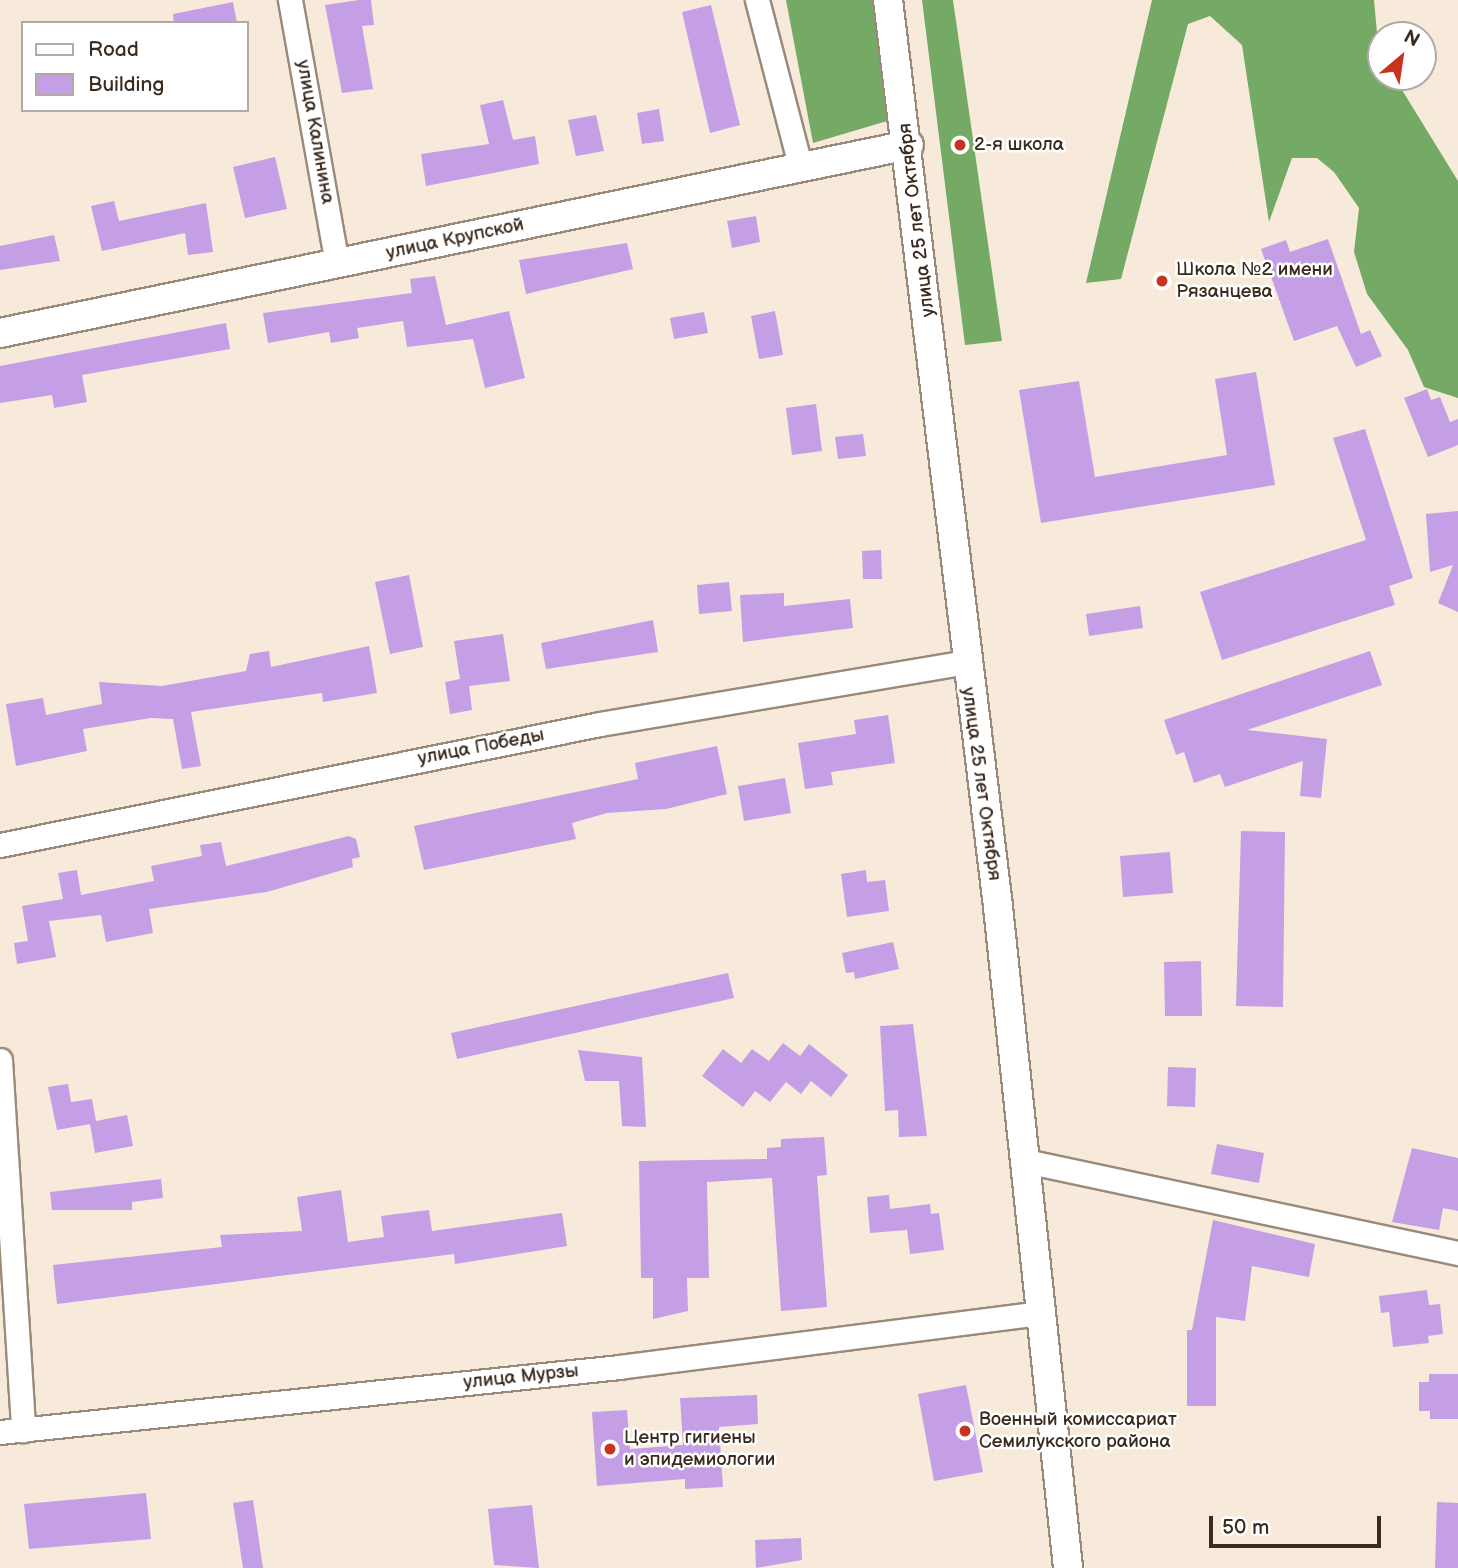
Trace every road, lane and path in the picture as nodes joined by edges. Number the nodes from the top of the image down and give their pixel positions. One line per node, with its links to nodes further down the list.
1 (290, 0): 6 (street, улица Калинина)
2 (757, 0): 5 (street)
3 (888, 0): 4 (street, улица 25 лет Октября)
4 (909, 145): 5 (street, улица Крупской); 8 (street, улица 25 лет Октября)
5 (800, 165): 6 (street, улица Крупской)
6 (337, 264): 7 (street, улица Крупской)
7 (0, 332)
8 (965, 662): 9 (street, улица Победы); 11 (street, улица 25 лет Октября)
9 (0, 845)
10 (0, 1060): 14 (street)
11 (1025, 1161): 12 (street); 13 (street, улица 25 лет Октября)
12 (1458, 1253)
13 (1040, 1313): 14 (street, улица Мурзы); 16 (street, улица 25 лет Октября)
14 (23, 1430): 15 (street, улица Мурзы)
15 (0, 1432)
16 (1068, 1568)

